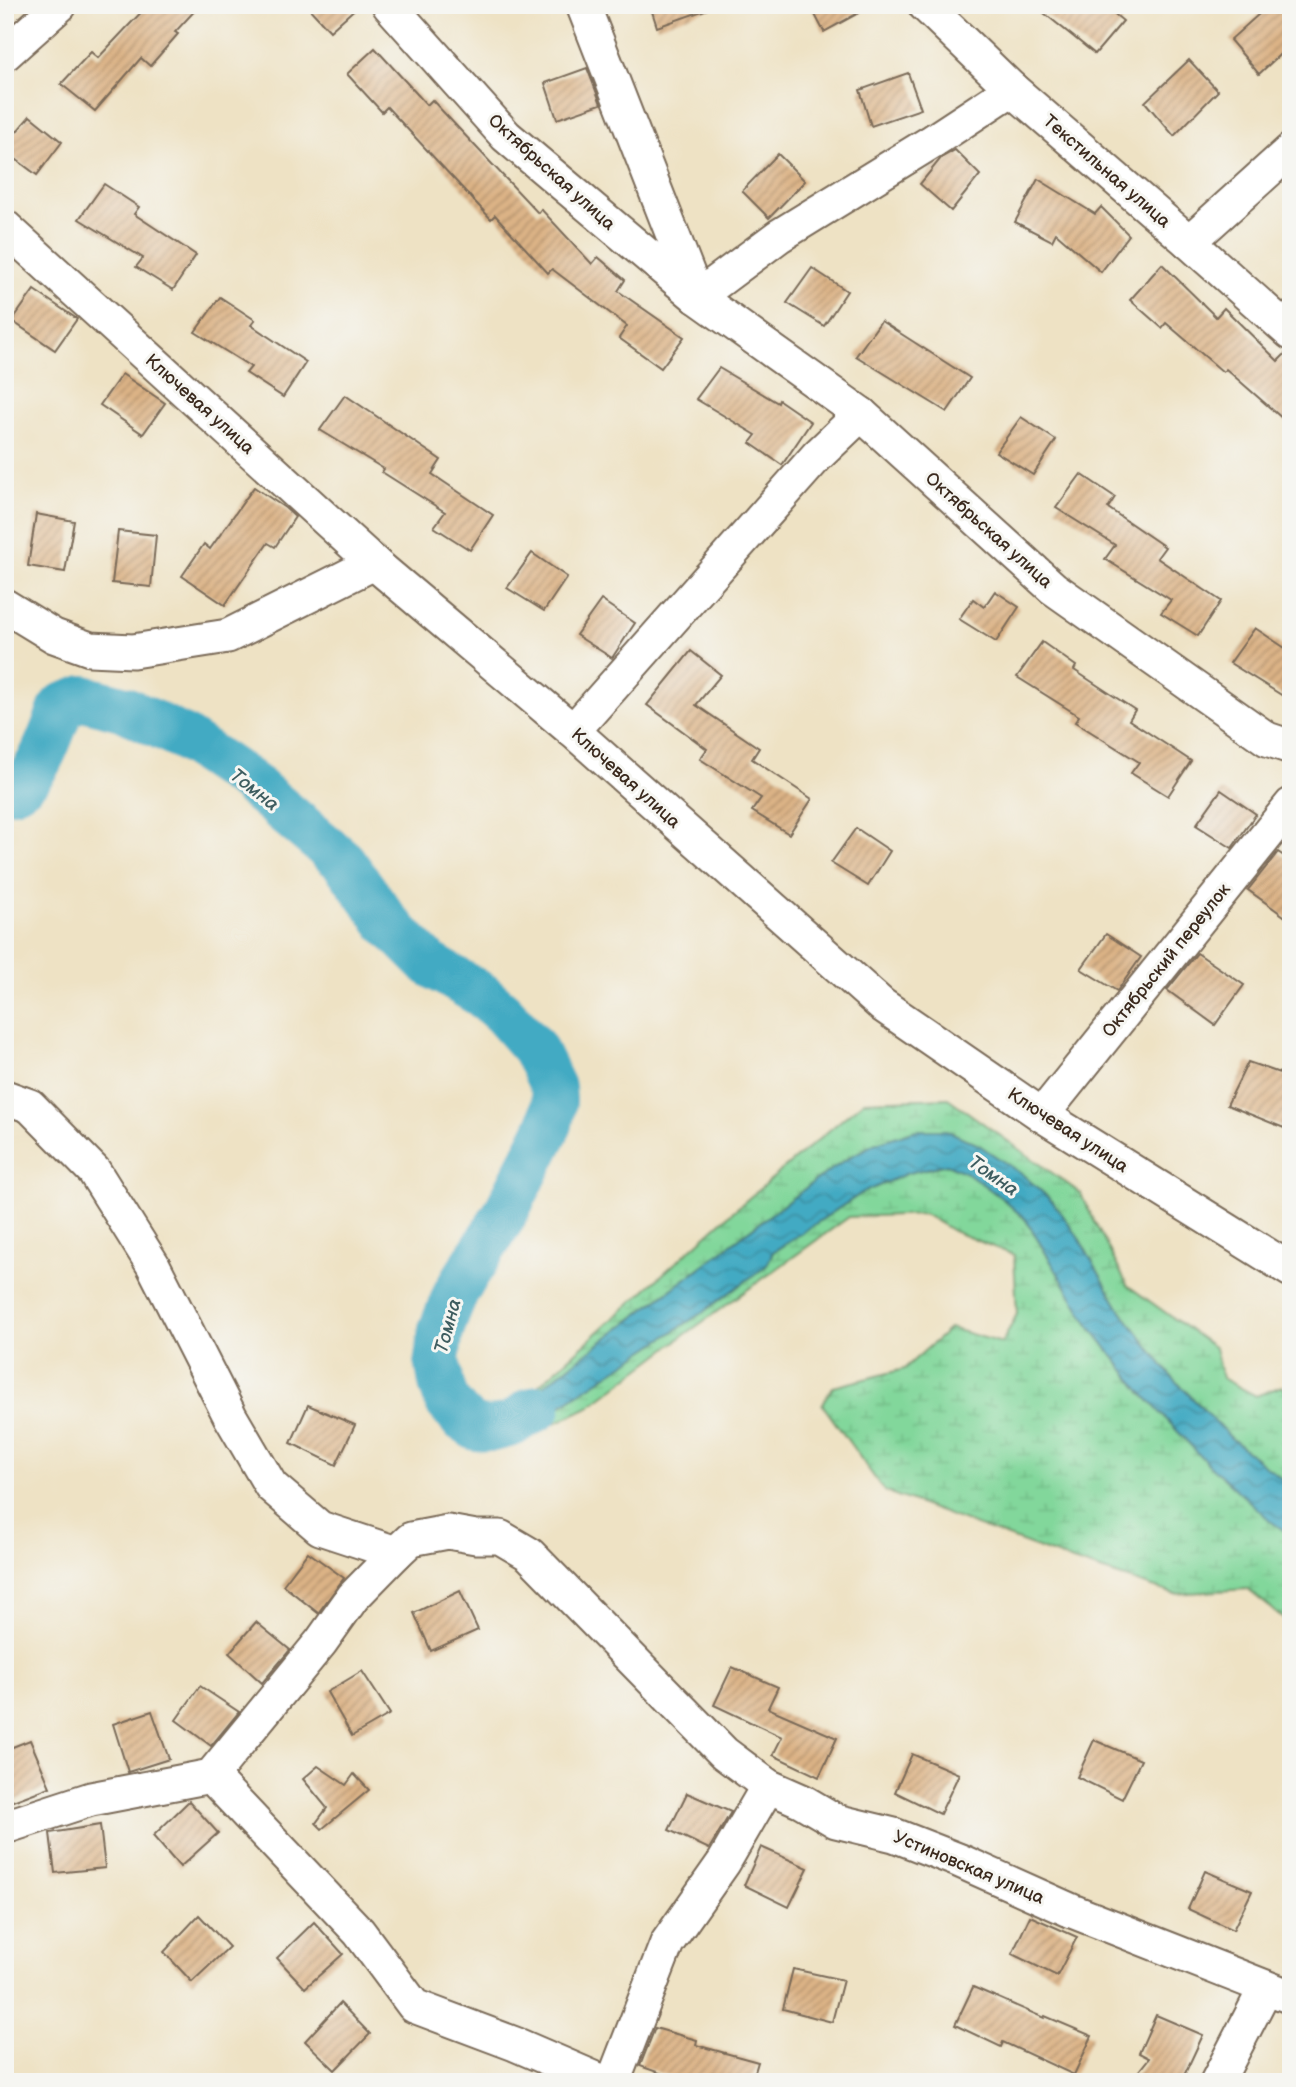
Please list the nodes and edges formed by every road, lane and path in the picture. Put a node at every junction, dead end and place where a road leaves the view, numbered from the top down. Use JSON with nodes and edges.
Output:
{"nodes":[{"id":1,"x":60,"y":5,"type":"edge"},
{"id":2,"x":389,"y":5,"type":"edge"},
{"id":3,"x":583,"y":5,"type":"edge"},
{"id":4,"x":925,"y":5,"type":"edge"},
{"id":5,"x":5,"y":54,"type":"edge"},
{"id":6,"x":1012,"y":89,"type":"junction"},
{"id":7,"x":1291,"y":150,"type":"edge"},
{"id":8,"x":5,"y":227,"type":"edge"},
{"id":9,"x":1189,"y":242,"type":"junction"},
{"id":10,"x":697,"y":297,"type":"junction"},
{"id":11,"x":1291,"y":333,"type":"edge"},
{"id":12,"x":861,"y":414,"type":"junction"},
{"id":13,"x":374,"y":563,"type":"junction"},
{"id":14,"x":5,"y":606,"type":"edge"},
{"id":15,"x":573,"y":731,"type":"junction"},
{"id":16,"x":1291,"y":747,"type":"edge"},
{"id":17,"x":1291,"y":805,"type":"edge"},
{"id":18,"x":5,"y":1097,"type":"edge"},
{"id":19,"x":1042,"y":1115,"type":"junction"},
{"id":20,"x":1291,"y":1270,"type":"edge"},
{"id":21,"x":396,"y":1553,"type":"junction"},
{"id":22,"x":211,"y":1776,"type":"junction"},
{"id":23,"x":768,"y":1786,"type":"junction"},
{"id":24,"x":5,"y":1827,"type":"edge"},
{"id":25,"x":1278,"y":1993,"type":"edge"},
{"id":26,"x":604,"y":2082,"type":"edge"},
{"id":27,"x":613,"y":2082,"type":"edge"},
{"id":28,"x":1217,"y":2082,"type":"edge"}],
"edges":[{"from":1,"to":5,"type":"street"},
{"from":2,"to":10,"type":"street","name":"Октябрьская улица"},
{"from":3,"to":10,"type":"street"},
{"from":4,"to":6,"type":"street","name":"Текстильная улица"},
{"from":6,"to":9,"type":"street","name":"Текстильная улица"},
{"from":6,"to":10,"type":"street"},
{"from":7,"to":9,"type":"street"},
{"from":8,"to":13,"type":"street","name":"Ключевая улица"},
{"from":9,"to":11,"type":"street","name":"Текстильная улица"},
{"from":10,"to":12,"type":"street","name":"Октябрьская улица"},
{"from":12,"to":15,"type":"street"},
{"from":12,"to":16,"type":"street","name":"Октябрьская улица"},
{"from":13,"to":14,"type":"street"},
{"from":13,"to":15,"type":"street","name":"Ключевая улица"},
{"from":15,"to":19,"type":"street","name":"Ключевая улица"},
{"from":17,"to":19,"type":"street","name":"Октябрьский переулок"},
{"from":18,"to":21,"type":"street"},
{"from":19,"to":20,"type":"street","name":"Ключевая улица"},
{"from":21,"to":22,"type":"street","name":"Устиновская улица"},
{"from":21,"to":23,"type":"street","name":"Устиновская улица"},
{"from":22,"to":24,"type":"street"},
{"from":22,"to":26,"type":"street"},
{"from":23,"to":25,"type":"street","name":"Устиновская улица"},
{"from":23,"to":27,"type":"street"},
{"from":25,"to":28,"type":"street"}]}
